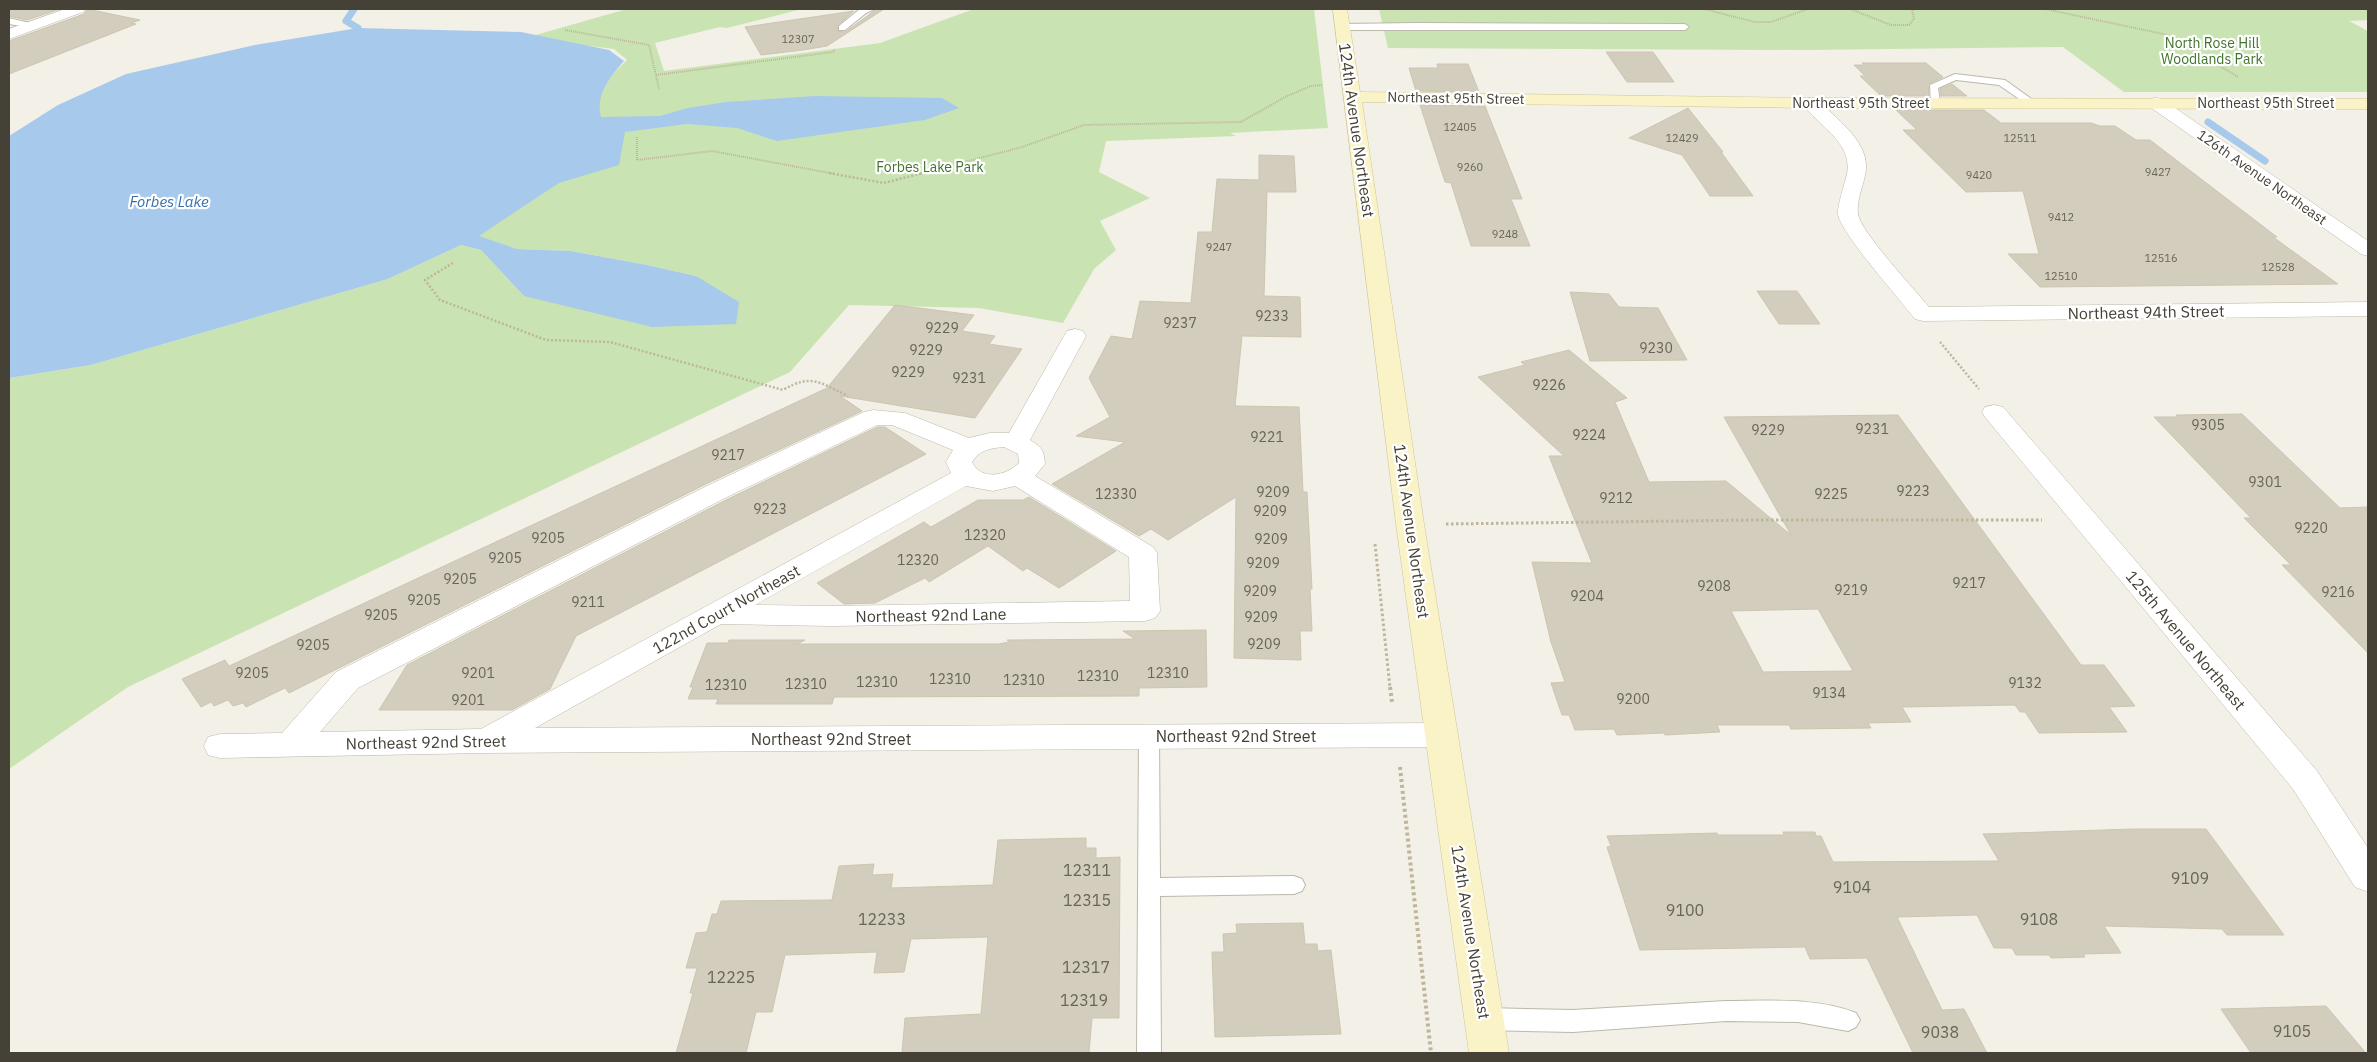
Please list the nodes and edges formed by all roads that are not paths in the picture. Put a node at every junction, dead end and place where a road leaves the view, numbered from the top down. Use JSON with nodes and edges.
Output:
{"nodes":[{"id":1,"x":78,"y":9,"type":"edge"},
{"id":2,"x":871,"y":9,"type":"edge"},
{"id":3,"x":1340,"y":9,"type":"edge"},
{"id":4,"x":9,"y":21,"type":"edge"},
{"id":5,"x":34,"y":25,"type":"junction"},
{"id":6,"x":1342,"y":27,"type":"junction"},
{"id":7,"x":1685,"y":27,"type":"dead end"},
{"id":8,"x":842,"y":28,"type":"road end"},
{"id":9,"x":9,"y":34,"type":"edge"},
{"id":10,"x":1353,"y":97,"type":"junction"},
{"id":11,"x":1811,"y":102,"type":"junction"},
{"id":12,"x":1935,"y":103,"type":"junction"},
{"id":13,"x":2032,"y":103,"type":"junction"},
{"id":14,"x":2156,"y":104,"type":"junction"},
{"id":15,"x":2368,"y":104,"type":"edge"},
{"id":16,"x":2368,"y":250,"type":"edge"},
{"id":17,"x":2368,"y":309,"type":"edge"},
{"id":18,"x":1075,"y":336,"type":"dead end"},
{"id":19,"x":1987,"y":401,"type":"road end"},
{"id":20,"x":1016,"y":442,"type":"junction"},
{"id":21,"x":968,"y":462,"type":"junction"},
{"id":22,"x":1019,"y":477,"type":"junction"},
{"id":23,"x":718,"y":614,"type":"junction"},
{"id":24,"x":1442,"y":734,"type":"junction"},
{"id":25,"x":1149,"y":736,"type":"junction"},
{"id":26,"x":485,"y":742,"type":"junction"},
{"id":27,"x":290,"y":744,"type":"junction"},
{"id":28,"x":220,"y":746,"type":"dead end"},
{"id":29,"x":2368,"y":877,"type":"edge"},
{"id":30,"x":1294,"y":884,"type":"dead end"},
{"id":31,"x":1149,"y":887,"type":"junction"},
{"id":32,"x":1848,"y":1020,"type":"dead end"},
{"id":33,"x":1487,"y":1036,"type":"edge"},
{"id":34,"x":1149,"y":1053,"type":"edge"}],
"edges":[{"from":1,"to":5,"type":"street"},
{"from":2,"to":8,"type":"lane"},
{"from":3,"to":6,"type":"main road","name":"124th Avenue Northeast"},
{"from":4,"to":5,"type":"lane"},
{"from":5,"to":9,"type":"street"},
{"from":6,"to":7,"type":"lane"},
{"from":6,"to":10,"type":"main road","name":"124th Avenue Northeast"},
{"from":10,"to":11,"type":"main road","name":"Northeast 95th Street"},
{"from":10,"to":24,"type":"main road","name":"124th Avenue Northeast"},
{"from":11,"to":12,"type":"main road","name":"Northeast 95th Street"},
{"from":11,"to":17,"type":"street","name":"Northeast 94th Street"},
{"from":12,"to":13,"type":"main road","name":"Northeast 95th Street"},
{"from":12,"to":13,"type":"lane"},
{"from":13,"to":14,"type":"main road","name":"Northeast 95th Street"},
{"from":14,"to":15,"type":"main road","name":"Northeast 95th Street"},
{"from":14,"to":16,"type":"street","name":"126th Avenue Northeast"},
{"from":18,"to":20,"type":"street"},
{"from":19,"to":29,"type":"street","name":"125th Avenue Northeast"},
{"from":20,"to":21,"type":"street"},
{"from":20,"to":22,"type":"street"},
{"from":21,"to":22,"type":"street"},
{"from":21,"to":23,"type":"street","name":"122nd Court Northeast"},
{"from":21,"to":27,"type":"street"},
{"from":22,"to":23,"type":"street","name":"Northeast 92nd Lane"},
{"from":23,"to":26,"type":"street","name":"122nd Court Northeast"},
{"from":24,"to":25,"type":"street","name":"Northeast 92nd Street"},
{"from":24,"to":33,"type":"main road","name":"124th Avenue Northeast"},
{"from":25,"to":26,"type":"street","name":"Northeast 92nd Street"},
{"from":25,"to":31,"type":"lane"},
{"from":26,"to":27,"type":"street","name":"Northeast 92nd Street"},
{"from":27,"to":28,"type":"street","name":"Northeast 92nd Street"},
{"from":30,"to":31,"type":"lane"},
{"from":31,"to":34,"type":"lane"},
{"from":32,"to":33,"type":"lane"}]}
